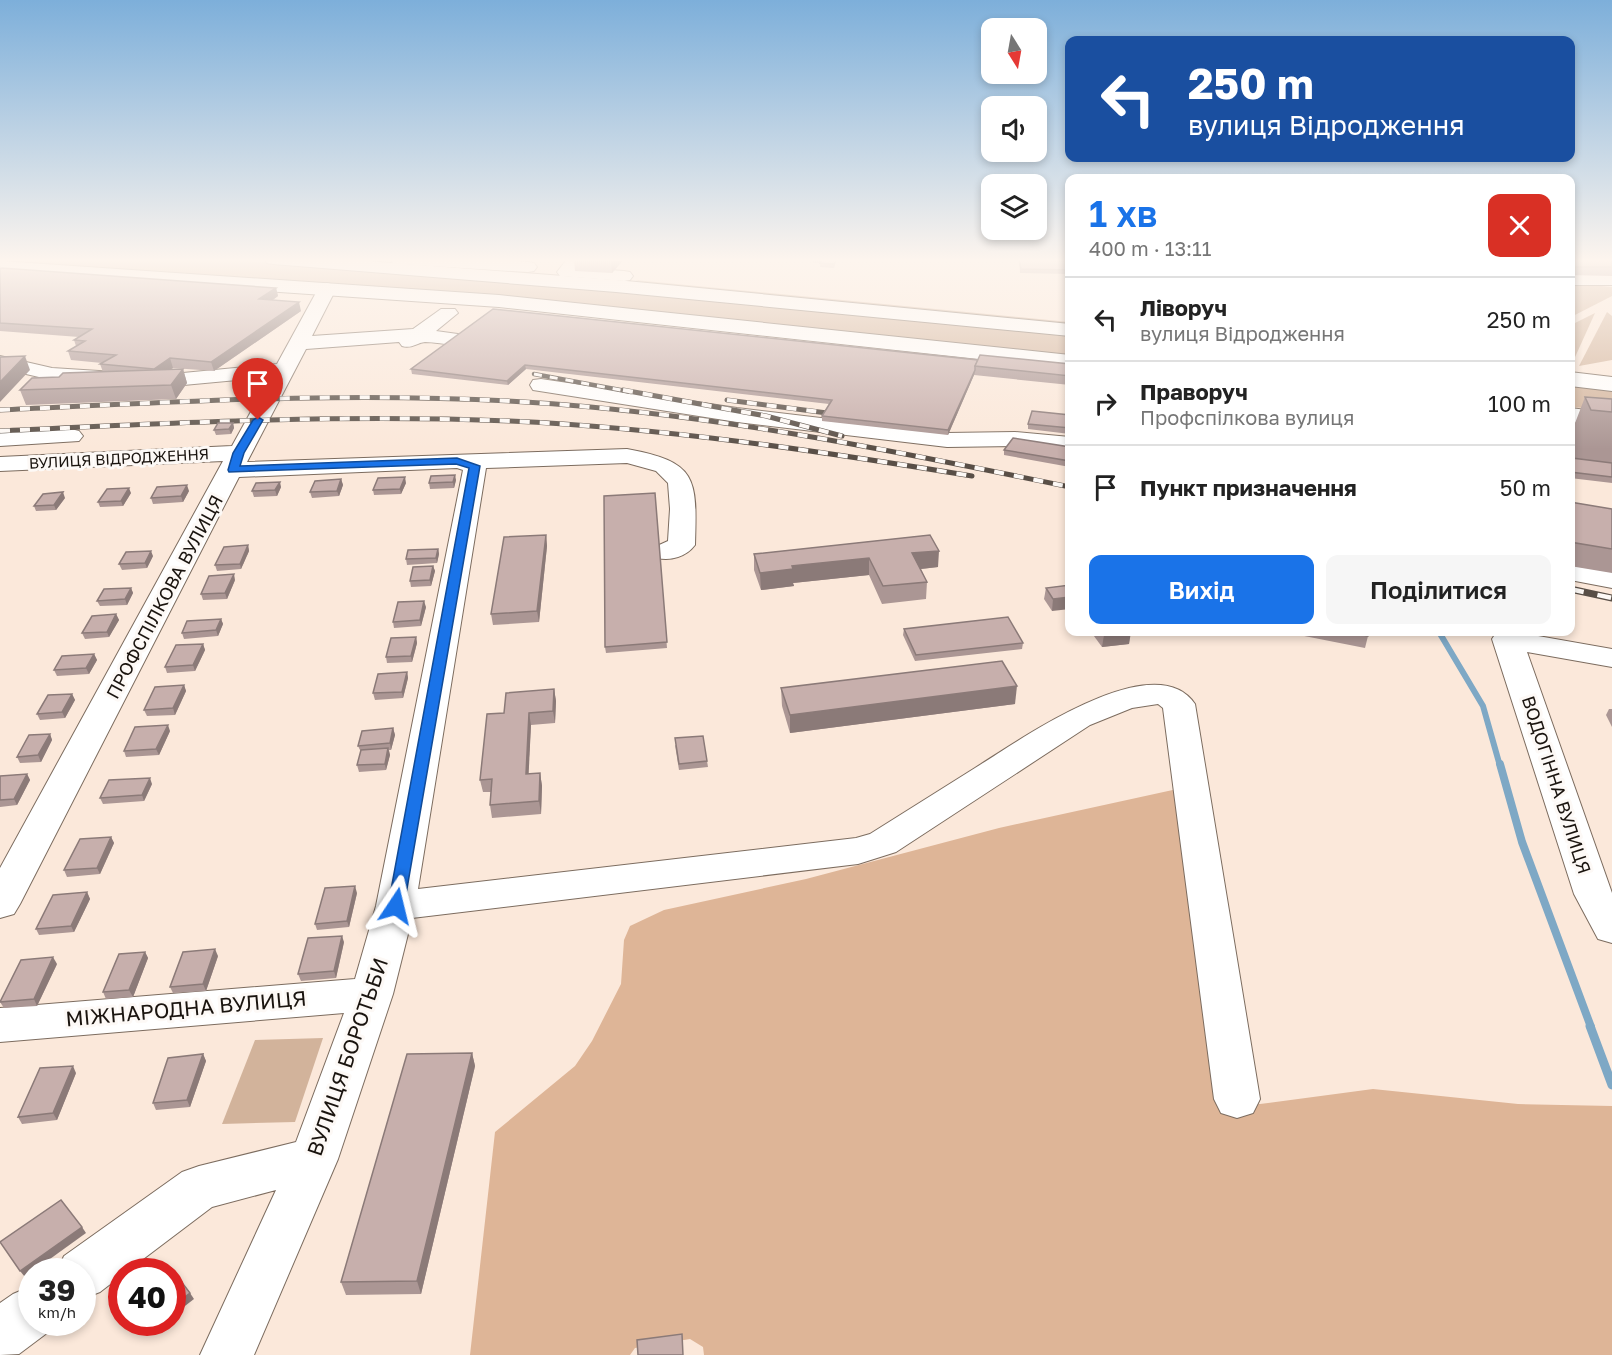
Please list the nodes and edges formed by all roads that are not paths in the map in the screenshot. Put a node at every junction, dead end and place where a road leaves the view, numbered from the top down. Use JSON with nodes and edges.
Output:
{"nodes":[{"id":1,"x":310,"y":322,"type":"edge"},
{"id":2,"x":435,"y":322,"type":"edge"},
{"id":3,"x":700,"y":322,"type":"edge"},
{"id":4,"x":1009,"y":322,"type":"edge"},
{"id":5,"x":1065,"y":329,"type":"edge"},
{"id":6,"x":418,"y":335,"type":"junction"},
{"id":7,"x":458,"y":339,"type":"edge"},
{"id":8,"x":299,"y":344,"type":"junction"},
{"id":9,"x":363,"y":354,"type":"dead end"},
{"id":10,"x":1065,"y":361,"type":"edge"},
{"id":11,"x":0,"y":362,"type":"edge"},
{"id":12,"x":286,"y":369,"type":"junction"},
{"id":13,"x":1575,"y":380,"type":"edge"},
{"id":14,"x":1612,"y":384,"type":"edge"},
{"id":15,"x":541,"y":385,"type":"dead end"},
{"id":16,"x":1575,"y":415,"type":"edge"},
{"id":17,"x":1612,"y":417,"type":"edge"},
{"id":18,"x":71,"y":436,"type":"dead end"},
{"id":19,"x":0,"y":439,"type":"edge"},
{"id":20,"x":1065,"y":445,"type":"edge"},
{"id":21,"x":236,"y":461,"type":"junction"},
{"id":22,"x":468,"y":462,"type":"junction"},
{"id":23,"x":0,"y":464,"type":"edge"},
{"id":24,"x":668,"y":552,"type":"dead end"},
{"id":25,"x":1575,"y":573,"type":"edge"},
{"id":26,"x":1612,"y":580,"type":"edge"},
{"id":27,"x":1612,"y":658,"type":"edge"},
{"id":28,"x":0,"y":904,"type":"edge"},
{"id":29,"x":396,"y":906,"type":"junction"},
{"id":30,"x":1612,"y":928,"type":"edge"},
{"id":31,"x":372,"y":993,"type":"junction"},
{"id":32,"x":0,"y":1025,"type":"edge"},
{"id":33,"x":1237,"y":1099,"type":"dead end"},
{"id":34,"x":314,"y":1159,"type":"junction"},
{"id":35,"x":96,"y":1265,"type":"edge"},
{"id":36,"x":18,"y":1322,"type":"edge"},
{"id":37,"x":0,"y":1335,"type":"edge"},
{"id":38,"x":227,"y":1355,"type":"edge"}],
"edges":[{"from":1,"to":8,"type":"street","name":"ПРОФСПІЛКОВА ВУЛИЦЯ"},
{"from":2,"to":6,"type":"street"},
{"from":3,"to":10,"type":"main road"},
{"from":4,"to":5,"type":"main road"},
{"from":6,"to":7,"type":"street"},
{"from":6,"to":8,"type":"street"},
{"from":6,"to":9,"type":"street"},
{"from":8,"to":12,"type":"street","name":"ПРОФСПІЛКОВА ВУЛИЦЯ"},
{"from":11,"to":12,"type":"street"},
{"from":12,"to":21,"type":"street","name":"ПРОФСПІЛКОВА ВУЛИЦЯ"},
{"from":13,"to":14,"type":"main road"},
{"from":15,"to":20,"type":"street"},
{"from":16,"to":17,"type":"main road"},
{"from":18,"to":19,"type":"street"},
{"from":21,"to":22,"type":"street","name":"ВУЛИЦЯ ВІДРОДЖЕННЯ"},
{"from":21,"to":23,"type":"street","name":"ВУЛИЦЯ ВІДРОДЖЕННЯ"},
{"from":21,"to":28,"type":"street","name":"ПРОФСПІЛКОВА ВУЛИЦЯ"},
{"from":22,"to":24,"type":"street","name":"ВУЛИЦЯ ВІДРОДЖЕННЯ"},
{"from":22,"to":29,"type":"street","name":"ВУЛИЦЯ БОРОТЬБИ"},
{"from":25,"to":26,"type":"street"},
{"from":27,"to":30,"type":"street","name":"ВОДОГІННА ВУЛИЦЯ"},
{"from":29,"to":31,"type":"street","name":"ВУЛИЦЯ БОРОТЬБИ"},
{"from":29,"to":33,"type":"street"},
{"from":31,"to":32,"type":"street","name":"МІЖНАРОДНА ВУЛИЦЯ"},
{"from":31,"to":34,"type":"street","name":"ВУЛИЦЯ БОРОТЬБИ"},
{"from":34,"to":35,"type":"street"},
{"from":34,"to":38,"type":"street","name":"ВУЛИЦЯ БОРОТЬБИ"},
{"from":36,"to":37,"type":"street"}]}
